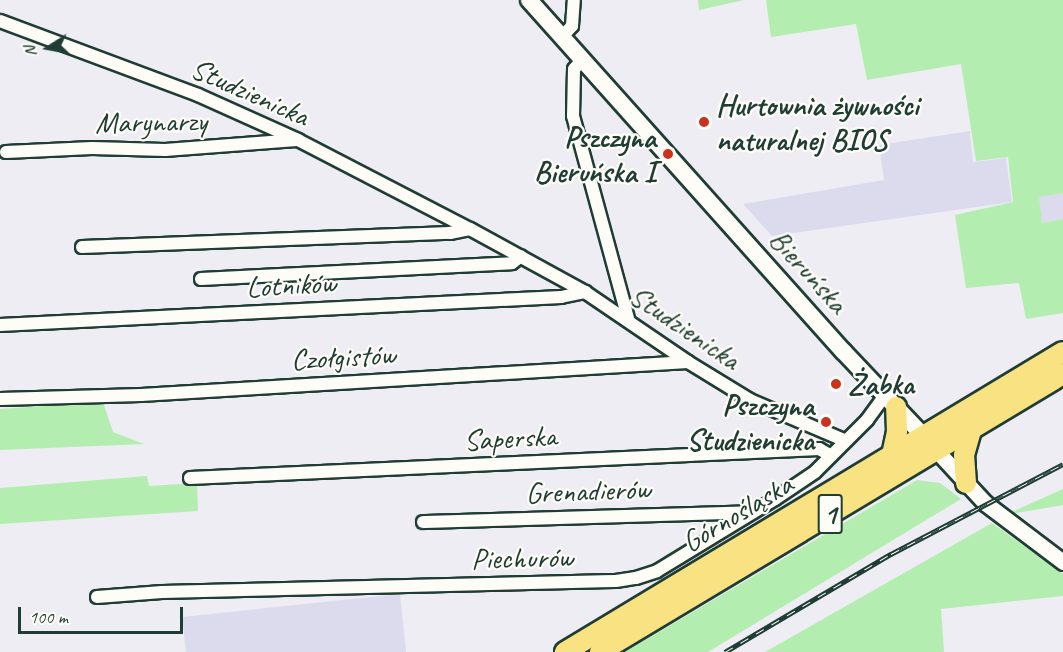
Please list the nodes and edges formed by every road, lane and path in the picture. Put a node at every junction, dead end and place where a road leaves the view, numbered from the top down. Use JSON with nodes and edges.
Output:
{"nodes":[{"id":1,"x":529,"y":0,"type":"edge"},
{"id":2,"x":574,"y":0,"type":"edge"},
{"id":3,"x":0,"y":21,"type":"edge"},
{"id":4,"x":562,"y":37,"type":"junction"},
{"id":5,"x":583,"y":59,"type":"junction"},
{"id":6,"x":298,"y":140,"type":"junction"},
{"id":7,"x":6,"y":152,"type":"dead end"},
{"id":8,"x":470,"y":229,"type":"junction"},
{"id":9,"x":82,"y":247,"type":"dead end"},
{"id":10,"x":521,"y":256,"type":"junction"},
{"id":11,"x":201,"y":279,"type":"dead end"},
{"id":12,"x":585,"y":292,"type":"junction"},
{"id":13,"x":628,"y":320,"type":"junction"},
{"id":14,"x":0,"y":325,"type":"edge"},
{"id":15,"x":1063,"y":352,"type":"edge"},
{"id":16,"x":688,"y":362,"type":"junction"},
{"id":17,"x":1063,"y":374,"type":"edge"},
{"id":18,"x":0,"y":399,"type":"edge"},
{"id":19,"x":891,"y":401,"type":"junction"},
{"id":20,"x":971,"y":430,"type":"junction"},
{"id":21,"x":844,"y":440,"type":"junction"},
{"id":22,"x":930,"y":443,"type":"junction"},
{"id":23,"x":830,"y":455,"type":"junction"},
{"id":24,"x":892,"y":455,"type":"junction"},
{"id":25,"x":190,"y":478,"type":"dead end"},
{"id":26,"x":966,"y":483,"type":"junction"},
{"id":27,"x":755,"y":512,"type":"junction"},
{"id":28,"x":423,"y":522,"type":"dead end"},
{"id":29,"x":1063,"y":562,"type":"edge"},
{"id":30,"x":97,"y":597,"type":"dead end"},
{"id":31,"x":565,"y":652,"type":"edge"},
{"id":32,"x":600,"y":652,"type":"edge"}],
"edges":[{"from":1,"to":4,"type":"main road","name":"Bieruńska"},
{"from":2,"to":4,"type":"street"},
{"from":3,"to":6,"type":"street","name":"Studzienicka"},
{"from":4,"to":5,"type":"main road","name":"Bieruńska"},
{"from":5,"to":13,"type":"street"},
{"from":5,"to":19,"type":"main road","name":"Bieruńska"},
{"from":6,"to":7,"type":"street","name":"Marynarzy"},
{"from":6,"to":8,"type":"street","name":"Studzienicka"},
{"from":8,"to":9,"type":"street"},
{"from":8,"to":10,"type":"street","name":"Studzienicka"},
{"from":10,"to":11,"type":"street","name":"Lotników"},
{"from":10,"to":12,"type":"street","name":"Studzienicka"},
{"from":12,"to":13,"type":"street","name":"Studzienicka"},
{"from":12,"to":14,"type":"street","name":"Lotników"},
{"from":13,"to":16,"type":"street","name":"Studzienicka"},
{"from":15,"to":22,"type":"main road","name":"Górnośląska","number":"1"},
{"from":16,"to":18,"type":"street","name":"Czołgistów"},
{"from":16,"to":21,"type":"street","name":"Studzienicka"},
{"from":17,"to":20,"type":"main road","name":"Górnośląska","number":"1"},
{"from":19,"to":21,"type":"street","name":"Piechurów"},
{"from":19,"to":22,"type":"main road","name":"Bieruńska"},
{"from":19,"to":24,"type":"main road"},
{"from":20,"to":22,"type":"main road","name":"Górnośląska","number":"1"},
{"from":20,"to":26,"type":"main road"},
{"from":21,"to":23,"type":"street","name":"Piechurów"},
{"from":22,"to":24,"type":"main road","name":"Górnośląska","number":"1"},
{"from":22,"to":26,"type":"street","name":"Bieruńska"},
{"from":22,"to":32,"type":"main road","name":"Górnośląska","number":"1"},
{"from":23,"to":25,"type":"street","name":"Saperska"},
{"from":23,"to":27,"type":"street","name":"Piechurów"},
{"from":24,"to":31,"type":"main road","name":"Górnośląska","number":"1"},
{"from":26,"to":29,"type":"street","name":"Bieruńska"},
{"from":27,"to":28,"type":"street","name":"Grenadierów"},
{"from":27,"to":30,"type":"street","name":"Piechurów"}]}
